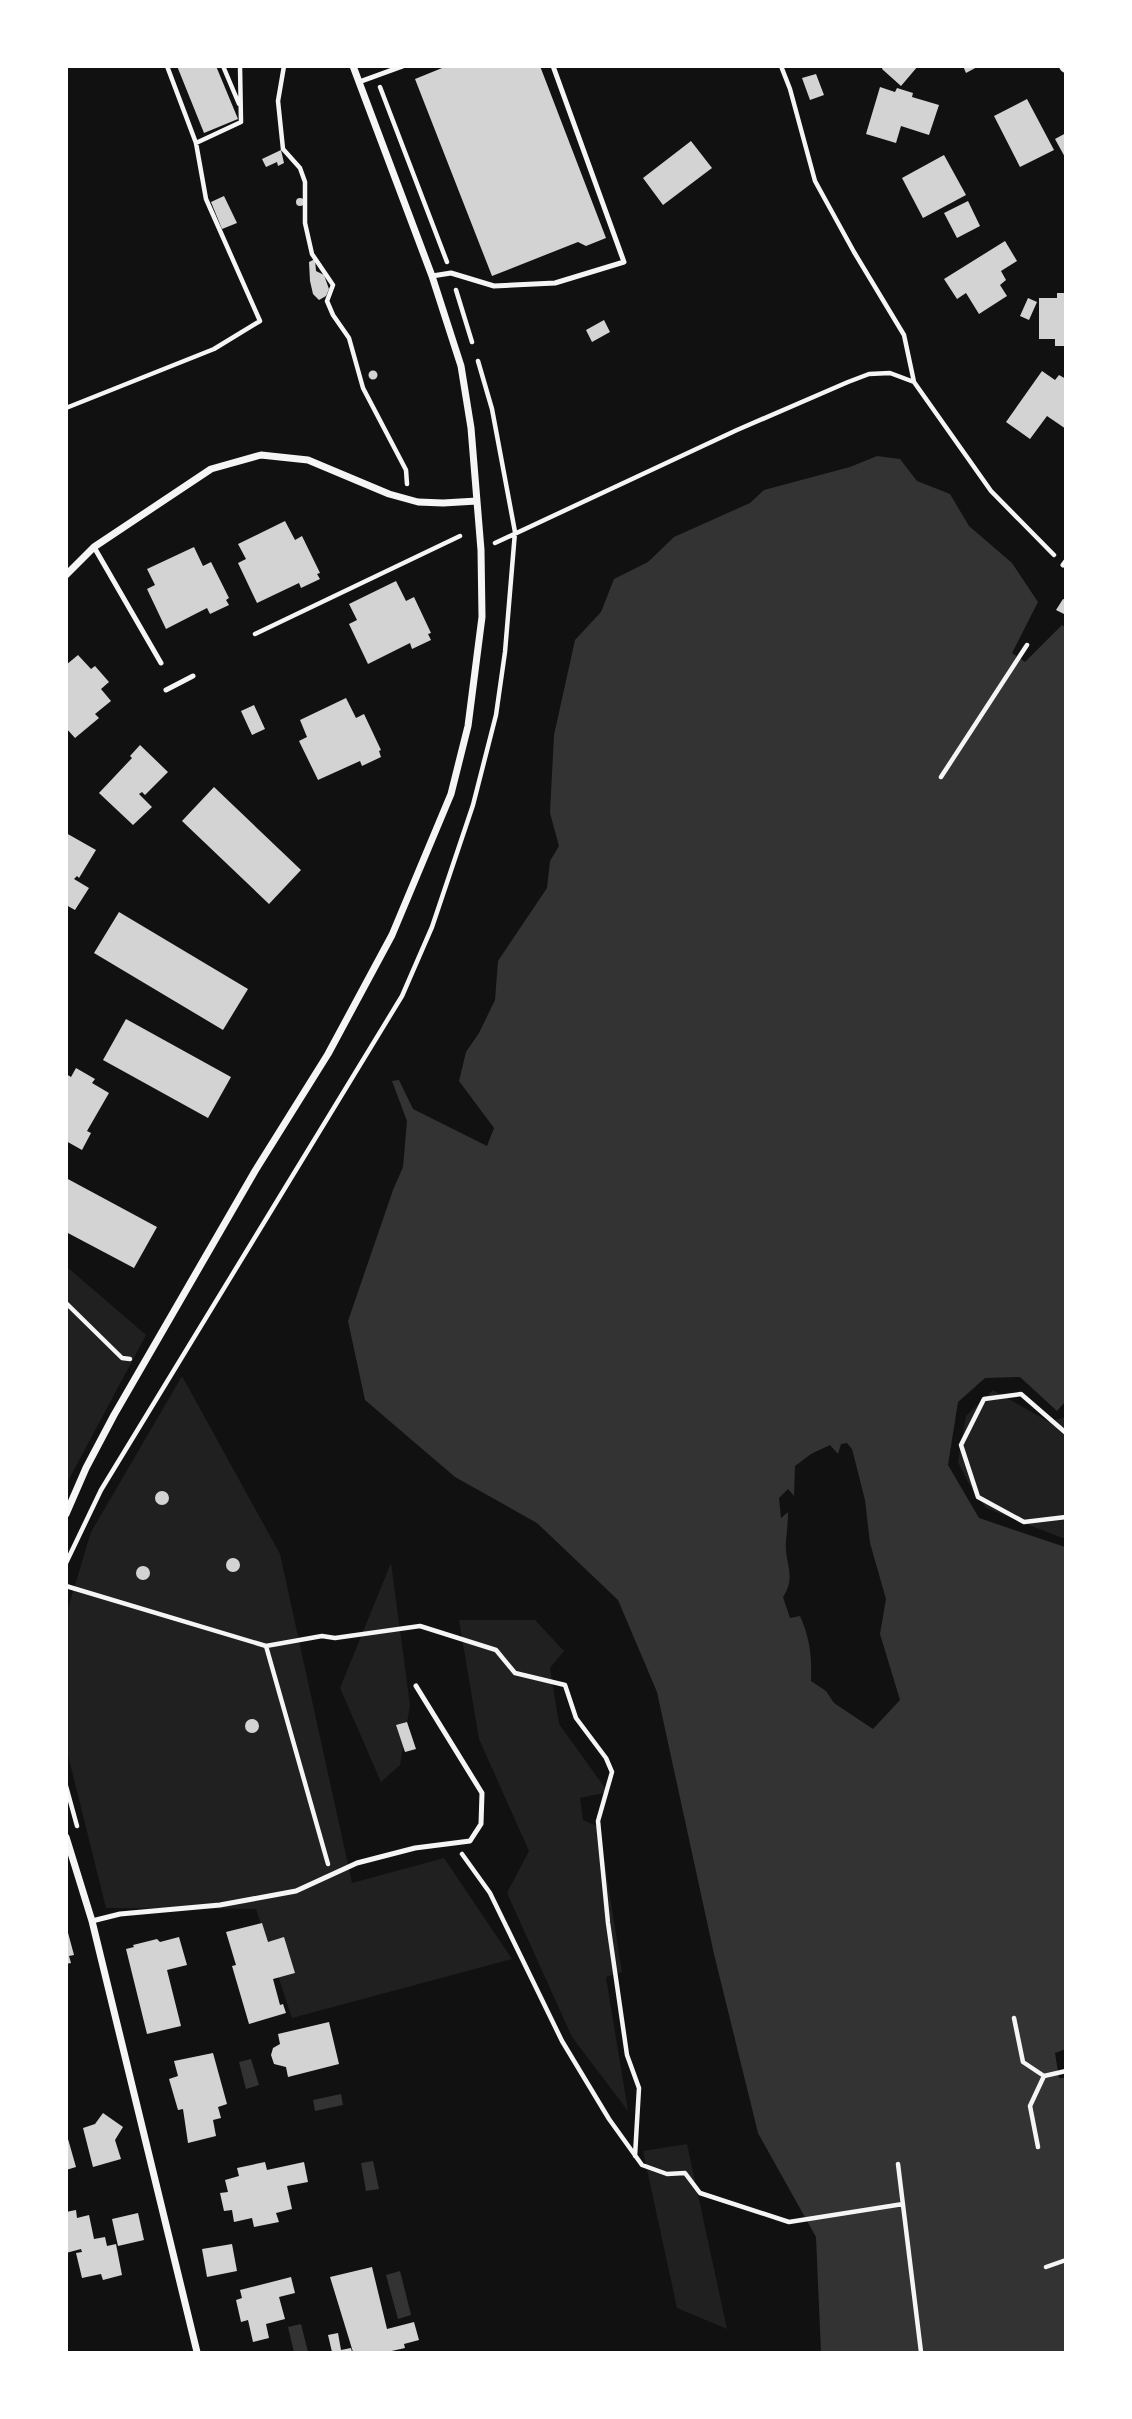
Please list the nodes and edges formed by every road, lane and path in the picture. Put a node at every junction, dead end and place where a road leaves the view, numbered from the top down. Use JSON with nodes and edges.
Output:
{"nodes":[{"id":1,"x":167,"y":66,"type":"edge"},
{"id":2,"x":223,"y":66,"type":"edge"},
{"id":3,"x":240,"y":66,"type":"edge"},
{"id":4,"x":284,"y":66,"type":"edge"},
{"id":5,"x":353,"y":66,"type":"edge"},
{"id":6,"x":404,"y":66,"type":"edge"},
{"id":7,"x":553,"y":66,"type":"edge"},
{"id":8,"x":781,"y":66,"type":"edge"},
{"id":9,"x":359,"y":82,"type":"junction"},
{"id":10,"x":241,"y":107,"type":"junction"},
{"id":11,"x":197,"y":143,"type":"junction"},
{"id":12,"x":432,"y":276,"type":"junction"},
{"id":13,"x":914,"y":383,"type":"junction"},
{"id":14,"x":66,"y":408,"type":"edge"},
{"id":15,"x":407,"y":498,"type":"junction"},
{"id":16,"x":477,"y":501,"type":"junction"},
{"id":17,"x":460,"y":536,"type":"dead end"},
{"id":18,"x":93,"y":547,"type":"junction"},
{"id":19,"x":481,"y":550,"type":"junction"},
{"id":20,"x":1065,"y":563,"type":"edge"},
{"id":21,"x":66,"y":575,"type":"edge"},
{"id":22,"x":255,"y":634,"type":"dead end"},
{"id":23,"x":1027,"y":645,"type":"dead end"},
{"id":24,"x":161,"y":663,"type":"dead end"},
{"id":25,"x":193,"y":677,"type":"dead end"},
{"id":26,"x":166,"y":690,"type":"dead end"},
{"id":27,"x":941,"y":777,"type":"dead end"},
{"id":28,"x":66,"y":1303,"type":"edge"},
{"id":29,"x":146,"y":1360,"type":"junction"},
{"id":30,"x":169,"y":1378,"type":"dead end"},
{"id":31,"x":1066,"y":1433,"type":"edge"},
{"id":32,"x":66,"y":1514,"type":"edge"},
{"id":33,"x":1066,"y":1517,"type":"edge"},
{"id":34,"x":66,"y":1563,"type":"edge"},
{"id":35,"x":66,"y":1586,"type":"edge"},
{"id":36,"x":266,"y":1646,"type":"junction"},
{"id":37,"x":416,"y":1686,"type":"dead end"},
{"id":38,"x":66,"y":1837,"type":"edge"},
{"id":39,"x":454,"y":1844,"type":"junction"},
{"id":40,"x":331,"y":1875,"type":"junction"},
{"id":41,"x":92,"y":1921,"type":"junction"},
{"id":42,"x":1014,"y":2018,"type":"dead end"},
{"id":43,"x":1066,"y":2071,"type":"edge"},
{"id":44,"x":1044,"y":2076,"type":"junction"},
{"id":45,"x":1038,"y":2147,"type":"dead end"},
{"id":46,"x":635,"y":2156,"type":"junction"},
{"id":47,"x":898,"y":2164,"type":"dead end"},
{"id":48,"x":903,"y":2204,"type":"junction"},
{"id":49,"x":1066,"y":2260,"type":"edge"},
{"id":50,"x":1046,"y":2267,"type":"dead end"},
{"id":51,"x":197,"y":2353,"type":"edge"},
{"id":52,"x":921,"y":2353,"type":"edge"}],
"edges":[{"from":1,"to":11,"type":"path"},
{"from":2,"to":10,"type":"path"},
{"from":3,"to":10,"type":"path"},
{"from":4,"to":15,"type":"path"},
{"from":5,"to":9,"type":"street"},
{"from":6,"to":9,"type":"lane"},
{"from":7,"to":12,"type":"lane"},
{"from":8,"to":13,"type":"path"},
{"from":9,"to":12,"type":"street"},
{"from":10,"to":11,"type":"path"},
{"from":11,"to":14,"type":"path"},
{"from":12,"to":16,"type":"street"},
{"from":13,"to":19,"type":"path"},
{"from":13,"to":20,"type":"path"},
{"from":15,"to":16,"type":"street"},
{"from":15,"to":18,"type":"street"},
{"from":16,"to":19,"type":"street"},
{"from":17,"to":22,"type":"path"},
{"from":18,"to":21,"type":"street"},
{"from":18,"to":24,"type":"lane"},
{"from":19,"to":29,"type":"street"},
{"from":23,"to":27,"type":"path"},
{"from":25,"to":26,"type":"lane"},
{"from":28,"to":29,"type":"path"},
{"from":29,"to":32,"type":"street"},
{"from":30,"to":34,"type":"path"},
{"from":31,"to":33,"type":"path"},
{"from":35,"to":36,"type":"path"},
{"from":36,"to":40,"type":"path"},
{"from":36,"to":46,"type":"path"},
{"from":37,"to":39,"type":"lane"},
{"from":38,"to":41,"type":"street"},
{"from":39,"to":40,"type":"lane"},
{"from":39,"to":46,"type":"path"},
{"from":40,"to":41,"type":"lane"},
{"from":41,"to":51,"type":"street"},
{"from":42,"to":44,"type":"path"},
{"from":43,"to":44,"type":"path"},
{"from":44,"to":45,"type":"path"},
{"from":46,"to":48,"type":"path"},
{"from":47,"to":48,"type":"path"},
{"from":48,"to":52,"type":"path"},
{"from":49,"to":50,"type":"path"}]}
